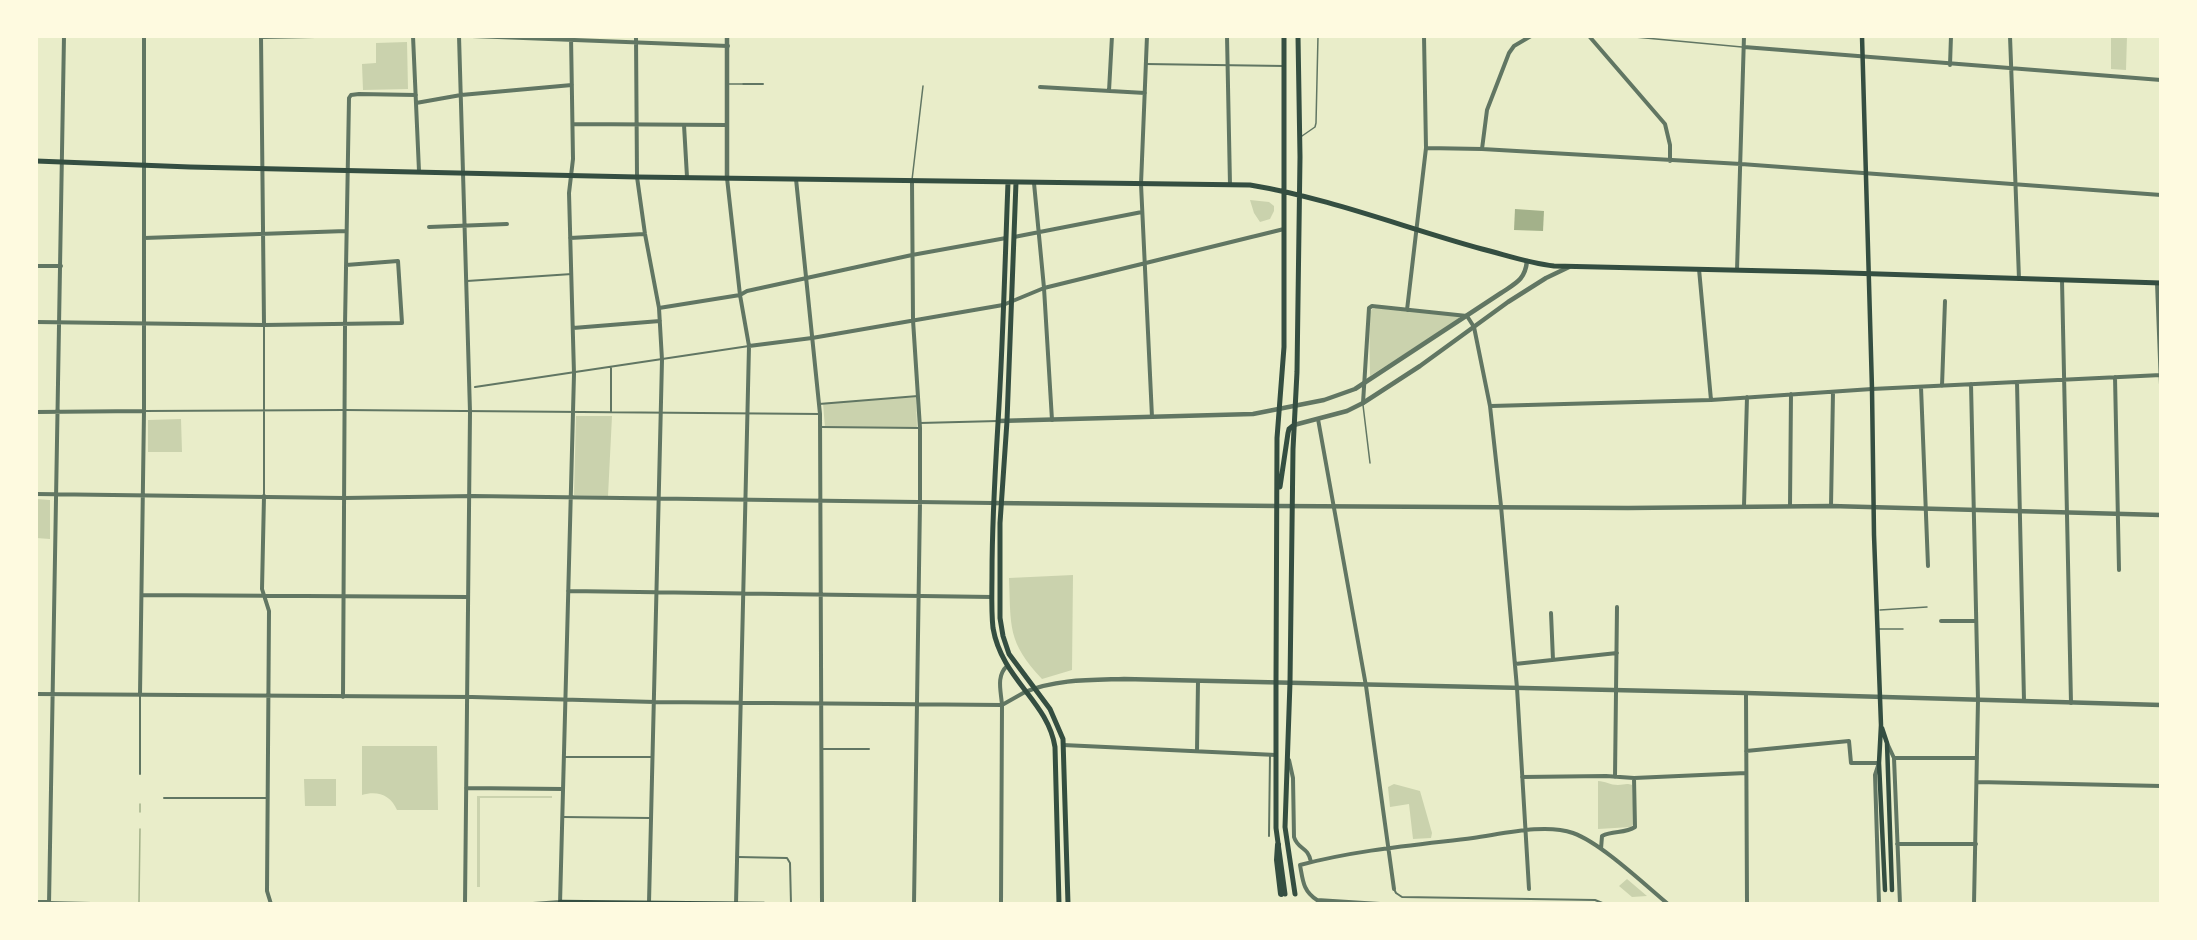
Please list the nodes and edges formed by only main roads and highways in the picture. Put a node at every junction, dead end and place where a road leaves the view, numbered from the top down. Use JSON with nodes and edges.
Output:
{"nodes":[{"id":1,"x":1284,"y":36,"type":"edge"},
{"id":2,"x":1298,"y":36,"type":"edge"},
{"id":3,"x":1862,"y":36,"type":"edge"},
{"id":4,"x":36,"y":161,"type":"edge"},
{"id":5,"x":1008,"y":182,"type":"junction"},
{"id":6,"x":1016,"y":182,"type":"junction"},
{"id":7,"x":1284,"y":191,"type":"junction"},
{"id":8,"x":1299,"y":195,"type":"junction"},
{"id":9,"x":1868,"y":275,"type":"junction"},
{"id":10,"x":2159,"y":283,"type":"edge"},
{"id":11,"x":1294,"y":425,"type":"junction"},
{"id":12,"x":1277,"y":506,"type":"junction"},
{"id":13,"x":1000,"y":523,"type":"junction"},
{"id":14,"x":992,"y":543,"type":"junction"},
{"id":15,"x":1881,"y":725,"type":"junction"},
{"id":16,"x":1278,"y":845,"type":"joint"},
{"id":17,"x":1885,"y":890,"type":"dead end"},
{"id":18,"x":1892,"y":890,"type":"dead end"},
{"id":19,"x":1283,"y":894,"type":"dead end"},
{"id":20,"x":1294,"y":894,"type":"dead end"},
{"id":21,"x":560,"y":903,"type":"edge"},
{"id":22,"x":649,"y":903,"type":"edge"},
{"id":23,"x":699,"y":904,"type":"edge"},
{"id":24,"x":736,"y":904,"type":"edge"},
{"id":25,"x":764,"y":904,"type":"edge"},
{"id":26,"x":1059,"y":904,"type":"edge"},
{"id":27,"x":1068,"y":904,"type":"edge"}],
"edges":[{"from":1,"to":7,"type":"main road"},
{"from":2,"to":8,"type":"main road"},
{"from":3,"to":9,"type":"main road"},
{"from":4,"to":5,"type":"main road"},
{"from":5,"to":6,"type":"main road"},
{"from":5,"to":14,"type":"main road"},
{"from":6,"to":7,"type":"main road"},
{"from":6,"to":13,"type":"main road"},
{"from":7,"to":8,"type":"main road"},
{"from":7,"to":12,"type":"main road"},
{"from":8,"to":9,"type":"main road"},
{"from":8,"to":11,"type":"main road"},
{"from":9,"to":10,"type":"main road"},
{"from":9,"to":15,"type":"main road"},
{"from":11,"to":12,"type":"main road"},
{"from":11,"to":20,"type":"main road"},
{"from":12,"to":16,"type":"main road"},
{"from":13,"to":14,"type":"main road"},
{"from":13,"to":27,"type":"main road"},
{"from":14,"to":26,"type":"main road"},
{"from":15,"to":17,"type":"main road"},
{"from":15,"to":18,"type":"main road"},
{"from":16,"to":19,"type":"highway"},
{"from":21,"to":22,"type":"main road"},
{"from":22,"to":23,"type":"main road"},
{"from":23,"to":24,"type":"main road"},
{"from":24,"to":25,"type":"main road"}]}
